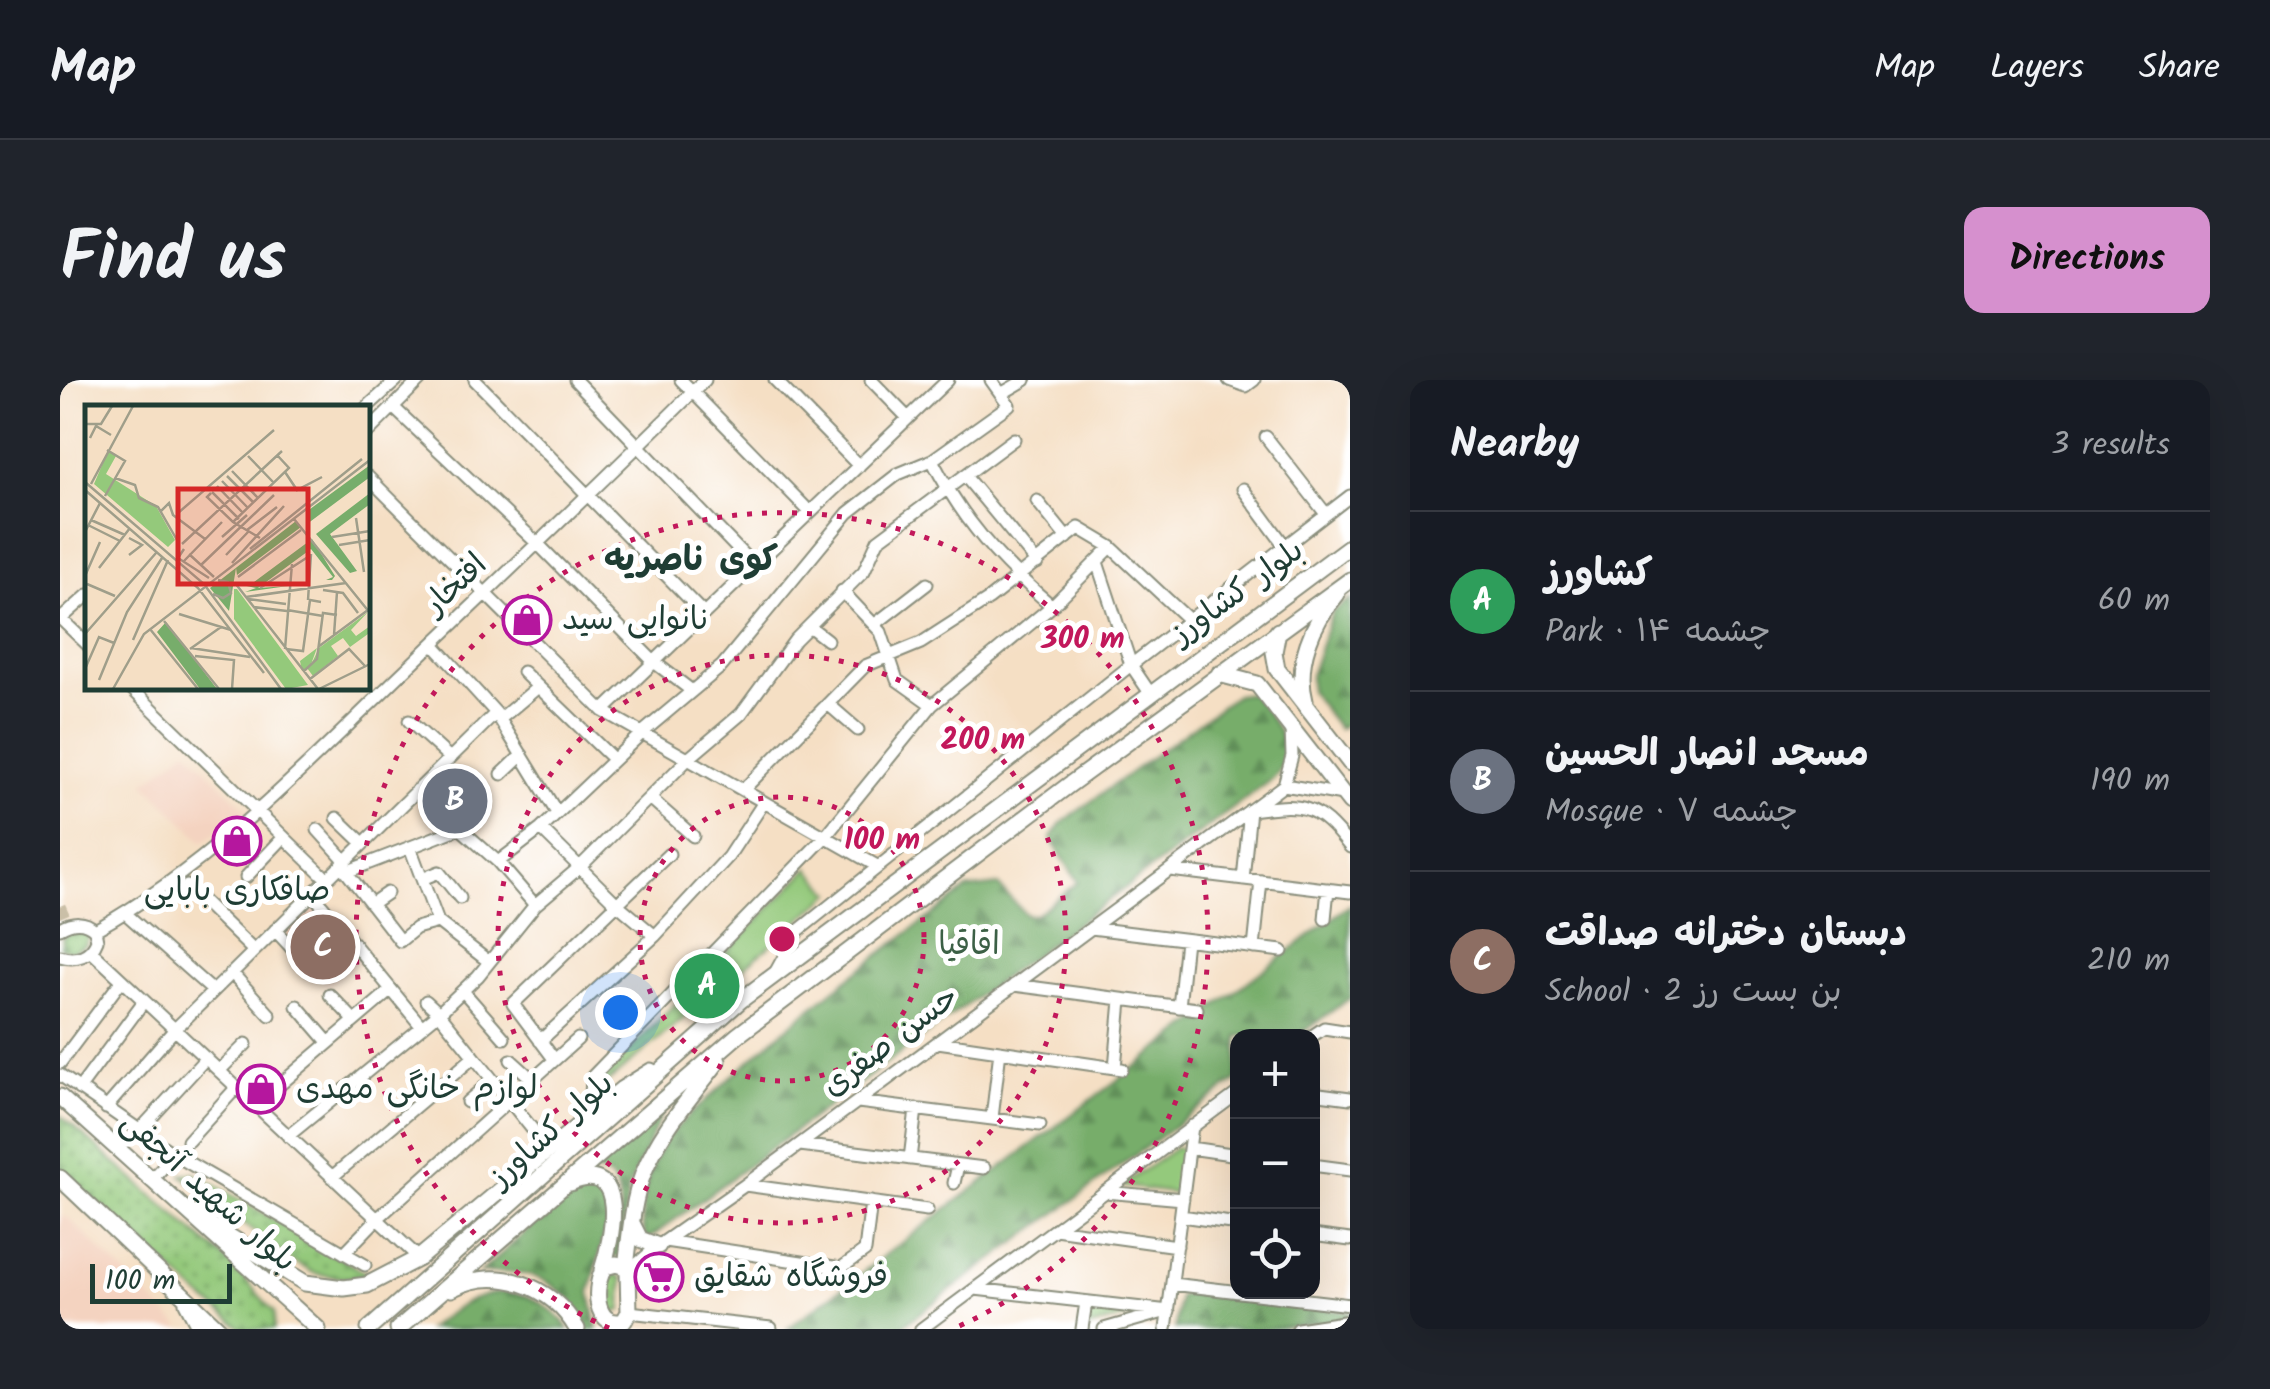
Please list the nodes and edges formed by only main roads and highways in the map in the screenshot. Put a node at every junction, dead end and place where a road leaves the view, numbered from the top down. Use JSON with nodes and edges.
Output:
{"nodes":[{"id":1,"x":1350,"y":546,"type":"edge"},
{"id":2,"x":1350,"y":580,"type":"edge"},
{"id":3,"x":1278,"y":630,"type":"junction"},
{"id":4,"x":1277,"y":669,"type":"junction"},
{"id":5,"x":1219,"y":674,"type":"junction"},
{"id":6,"x":1258,"y":684,"type":"junction"},
{"id":7,"x":1308,"y":708,"type":"junction"},
{"id":8,"x":1350,"y":763,"type":"edge"},
{"id":9,"x":1347,"y":799,"type":"edge"},
{"id":10,"x":738,"y":1035,"type":"junction"},
{"id":11,"x":671,"y":1059,"type":"junction"},
{"id":12,"x":60,"y":1096,"type":"edge"},
{"id":13,"x":60,"y":1178,"type":"edge"},
{"id":14,"x":562,"y":1186,"type":"junction"},
{"id":15,"x":60,"y":1188,"type":"edge"},
{"id":16,"x":87,"y":1202,"type":"junction"},
{"id":17,"x":196,"y":1216,"type":"junction"},
{"id":18,"x":632,"y":1223,"type":"junction"},
{"id":19,"x":662,"y":1244,"type":"road end"},
{"id":20,"x":602,"y":1270,"type":"junction"},
{"id":21,"x":627,"y":1270,"type":"junction"},
{"id":22,"x":184,"y":1295,"type":"junction"},
{"id":23,"x":430,"y":1300,"type":"junction"},
{"id":24,"x":629,"y":1312,"type":"junction"},
{"id":25,"x":315,"y":1326,"type":"edge"},
{"id":26,"x":610,"y":1326,"type":"edge"},
{"id":27,"x":201,"y":1329,"type":"edge"},
{"id":28,"x":219,"y":1329,"type":"edge"},
{"id":29,"x":370,"y":1329,"type":"edge"},
{"id":30,"x":398,"y":1329,"type":"edge"},
{"id":31,"x":577,"y":1329,"type":"edge"},
{"id":32,"x":640,"y":1329,"type":"edge"}],
"edges":[{"from":1,"to":11,"type":"main road","name":"بلوار کشاورز"},
{"from":2,"to":3,"type":"main road","name":"بلوار کشاورز"},
{"from":2,"to":7,"type":"main road"},
{"from":3,"to":4,"type":"main road"},
{"from":3,"to":5,"type":"main road","name":"بلوار کشاورز"},
{"from":4,"to":6,"type":"main road"},
{"from":4,"to":7,"type":"main road"},
{"from":5,"to":6,"type":"main road"},
{"from":5,"to":10,"type":"main road","name":"بلوار کشاورز"},
{"from":6,"to":9,"type":"main road"},
{"from":7,"to":8,"type":"main road"},
{"from":10,"to":14,"type":"main road","name":"بلوار کشاورز"},
{"from":10,"to":18,"type":"main road"},
{"from":11,"to":17,"type":"main road"},
{"from":11,"to":29,"type":"main road","name":"بلوار کشاورز"},
{"from":12,"to":17,"type":"main road","name":"بلوار شهید آنجفی"},
{"from":13,"to":16,"type":"main road"},
{"from":14,"to":20,"type":"main road"},
{"from":14,"to":23,"type":"main road","name":"بلوار کشاورز"},
{"from":15,"to":16,"type":"main road"},
{"from":16,"to":22,"type":"main road"},
{"from":17,"to":25,"type":"main road","name":"بلوار شهید آنجفی"},
{"from":18,"to":19,"type":"main road"},
{"from":18,"to":21,"type":"main road"},
{"from":20,"to":21,"type":"main road"},
{"from":20,"to":26,"type":"main road"},
{"from":21,"to":24,"type":"main road"},
{"from":22,"to":27,"type":"main road"},
{"from":22,"to":28,"type":"main road"},
{"from":23,"to":30,"type":"main road","name":"بلوار کشاورز"},
{"from":23,"to":31,"type":"main road"},
{"from":24,"to":26,"type":"main road"},
{"from":24,"to":32,"type":"main road"}]}
